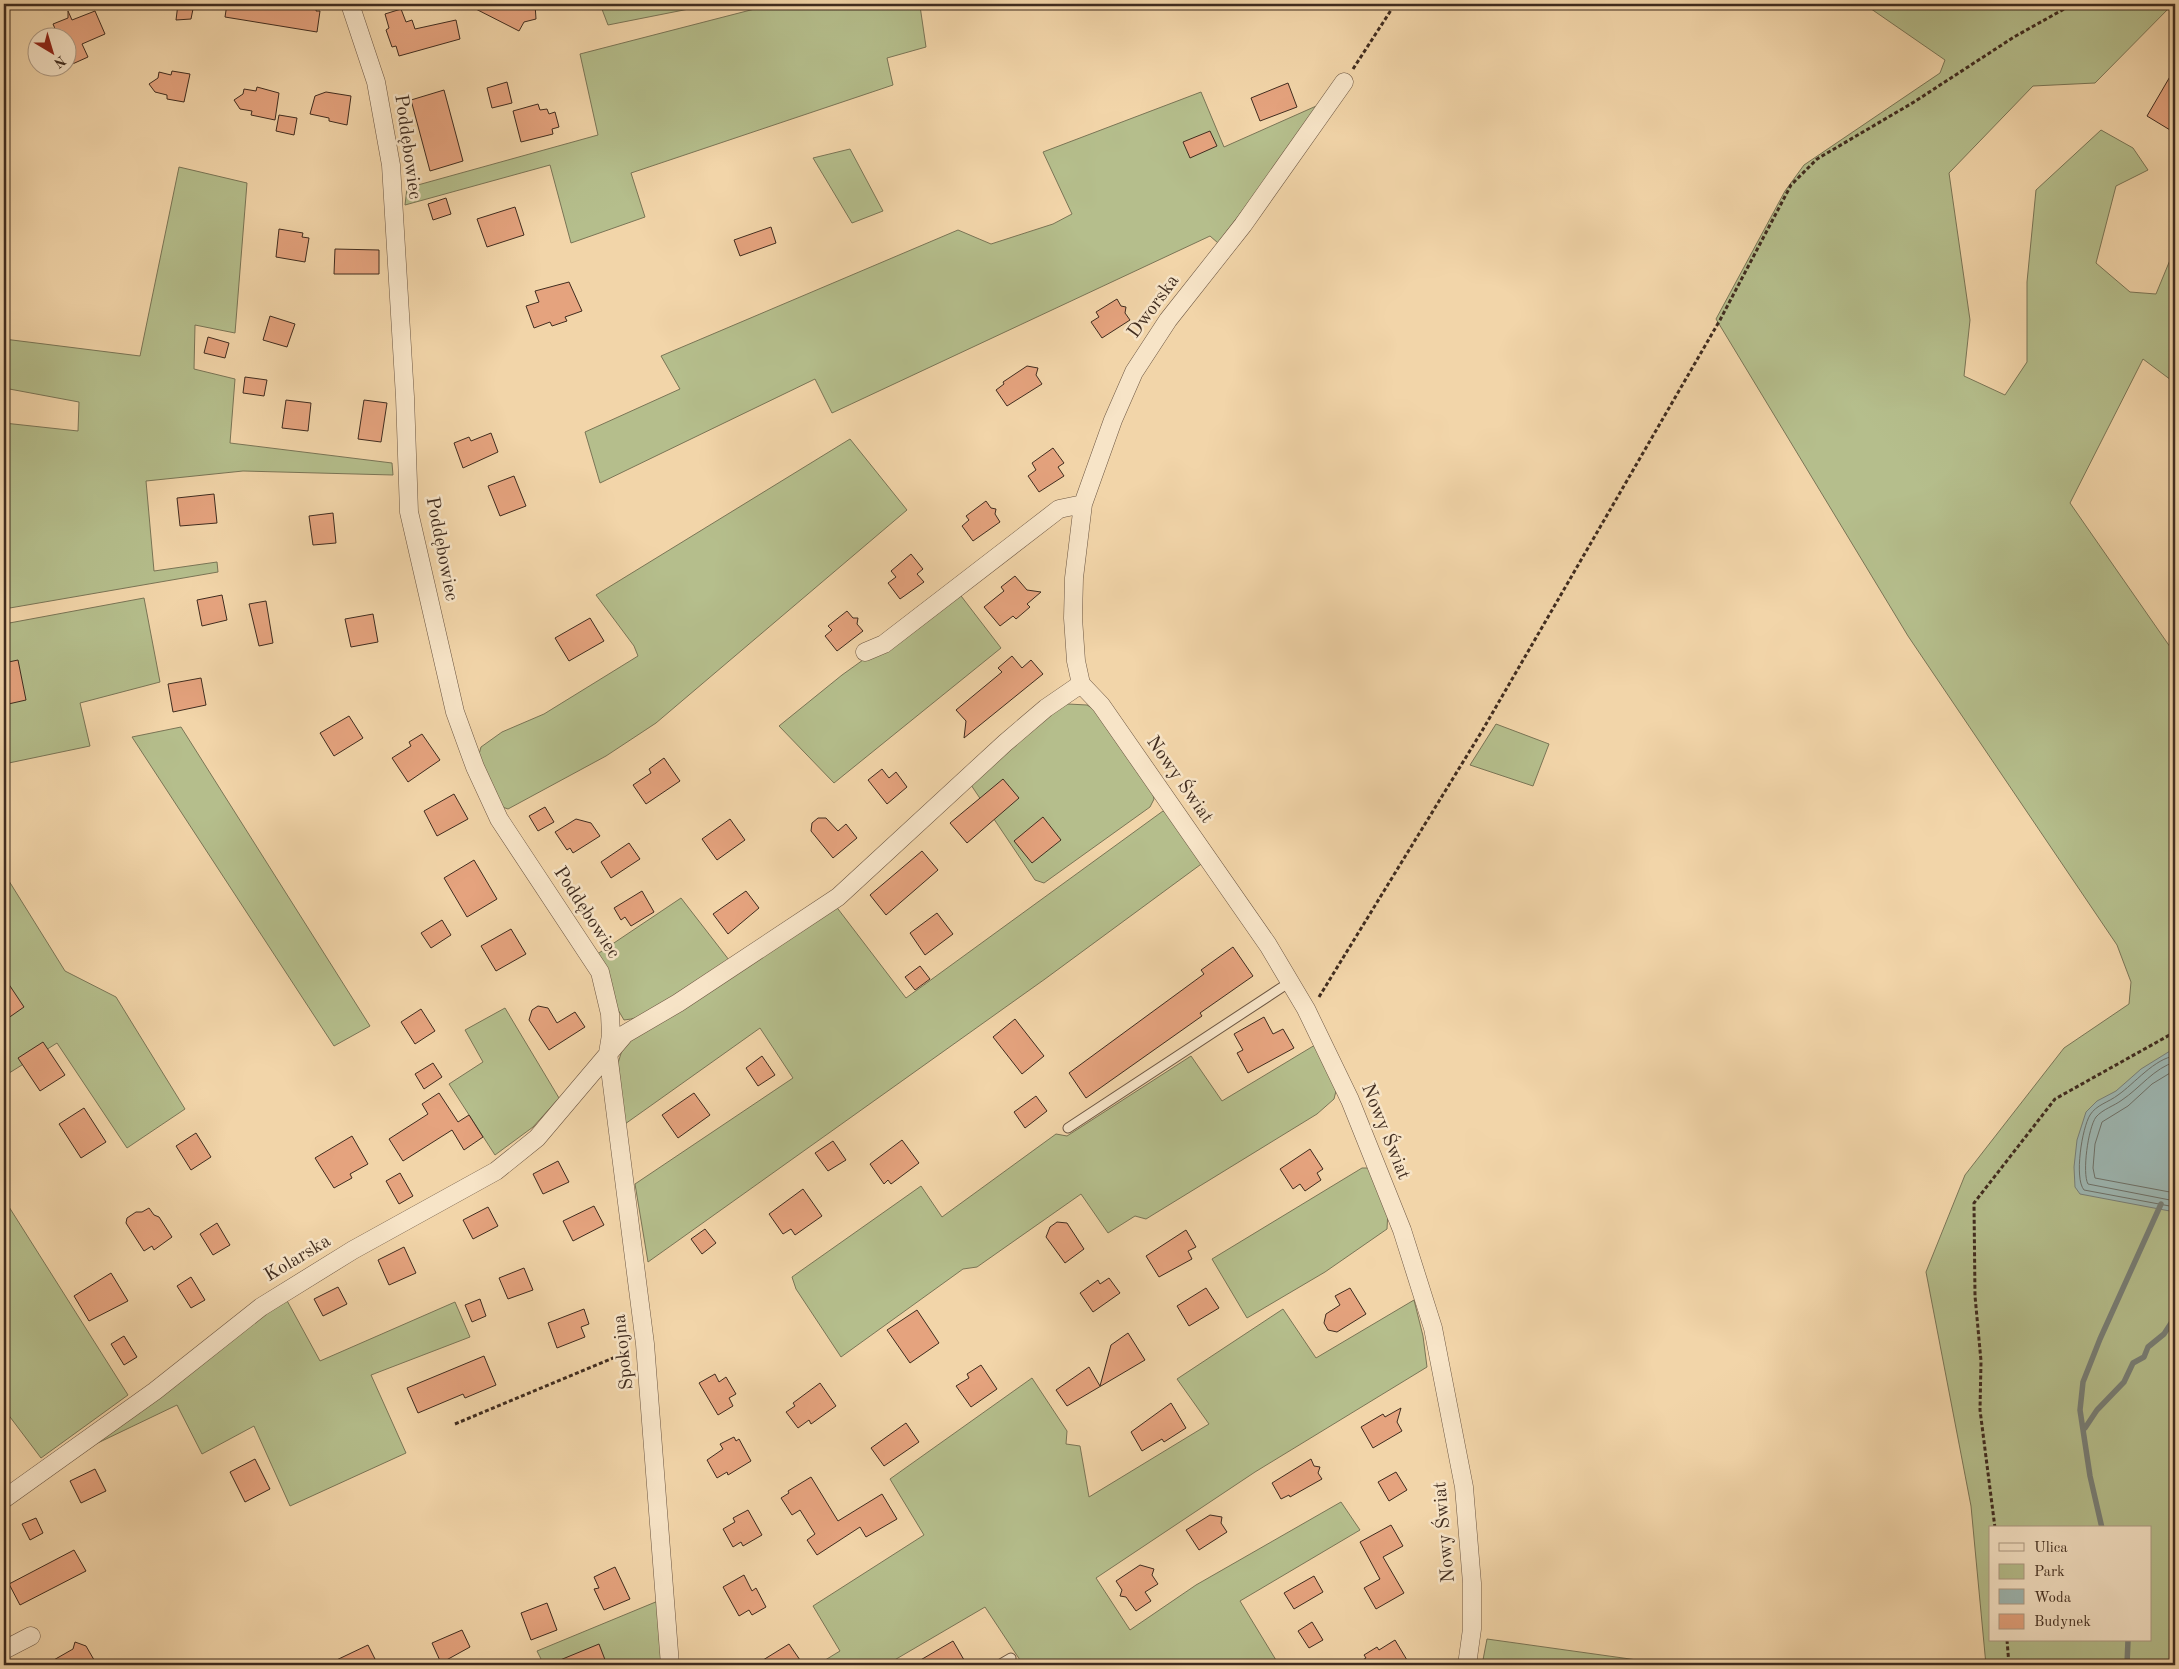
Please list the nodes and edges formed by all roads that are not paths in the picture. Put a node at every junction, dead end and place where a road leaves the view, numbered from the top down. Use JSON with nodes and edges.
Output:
{"nodes":[{"id":1,"x":350,"y":4,"type":"edge"},
{"id":2,"x":1344,"y":82,"type":"road end"},
{"id":3,"x":1083,"y":504,"type":"junction"},
{"id":4,"x":865,"y":652,"type":"dead end"},
{"id":5,"x":1081,"y":684,"type":"junction"},
{"id":6,"x":1290,"y":982,"type":"junction"},
{"id":7,"x":611,"y":1035,"type":"joint"},
{"id":8,"x":608,"y":1053,"type":"junction"},
{"id":9,"x":1068,"y":1128,"type":"dead end"},
{"id":10,"x":4,"y":1499,"type":"edge"},
{"id":11,"x":31,"y":1636,"type":"dead end"},
{"id":12,"x":4,"y":1650,"type":"edge"},
{"id":13,"x":1011,"y":1658,"type":"dead end"},
{"id":14,"x":670,"y":1665,"type":"edge"},
{"id":15,"x":999,"y":1665,"type":"edge"},
{"id":16,"x":1467,"y":1665,"type":"edge"}],
"edges":[{"from":1,"to":7,"type":"street","name":"Poddębowiec"},
{"from":2,"to":3,"type":"street","name":"Dworska"},
{"from":3,"to":4,"type":"street"},
{"from":3,"to":5,"type":"street","name":"Dworska"},
{"from":5,"to":6,"type":"street","name":"Nowy Świat"},
{"from":5,"to":8,"type":"street","name":"Kolarska"},
{"from":6,"to":9,"type":"lane"},
{"from":6,"to":16,"type":"street","name":"Nowy Świat"},
{"from":7,"to":8,"type":"street","name":"Spokojna"},
{"from":8,"to":10,"type":"street","name":"Kolarska"},
{"from":8,"to":14,"type":"street","name":"Spokojna"},
{"from":11,"to":12,"type":"street"},
{"from":13,"to":15,"type":"lane"}]}
